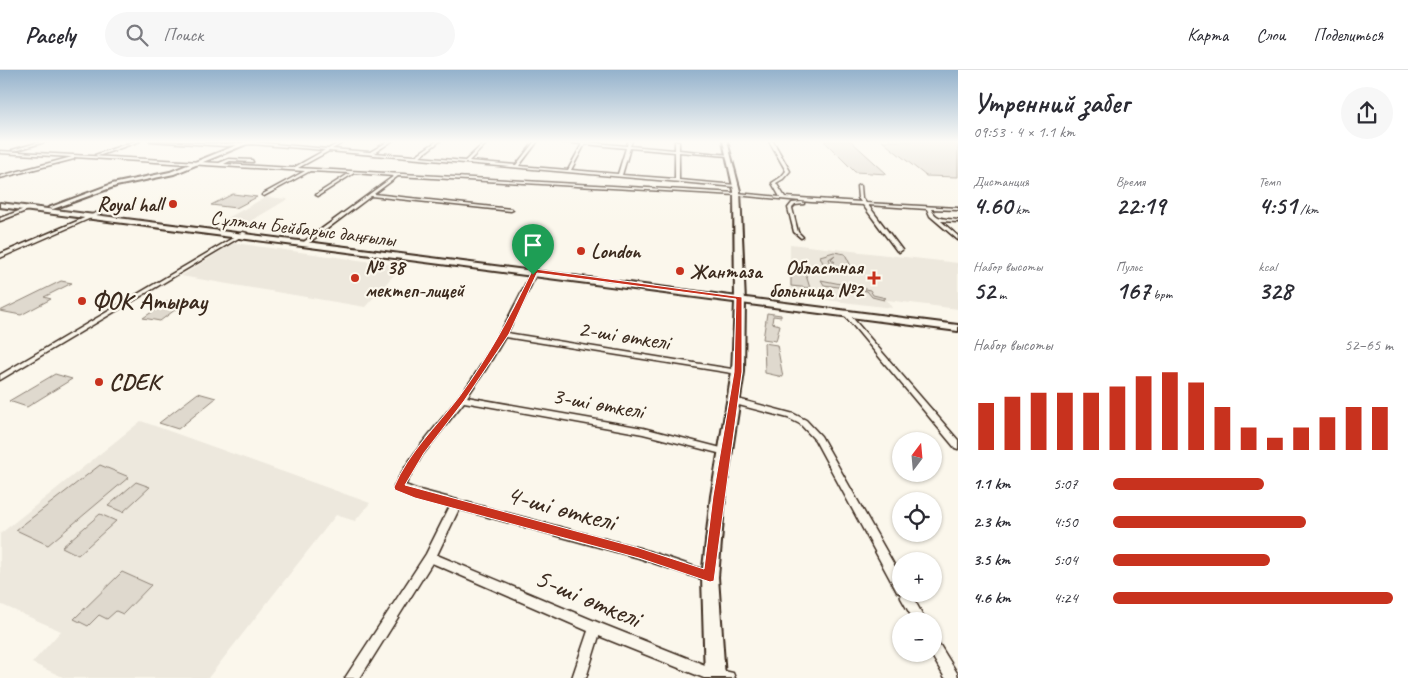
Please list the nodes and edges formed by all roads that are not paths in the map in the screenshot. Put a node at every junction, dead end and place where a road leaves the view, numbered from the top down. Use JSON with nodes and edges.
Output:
{"nodes":[{"id":1,"x":30,"y":169,"type":"edge"},
{"id":2,"x":179,"y":169,"type":"edge"},
{"id":3,"x":299,"y":169,"type":"edge"},
{"id":4,"x":552,"y":169,"type":"edge"},
{"id":5,"x":622,"y":169,"type":"edge"},
{"id":6,"x":677,"y":169,"type":"edge"},
{"id":7,"x":731,"y":169,"type":"edge"},
{"id":8,"x":787,"y":169,"type":"edge"},
{"id":9,"x":309,"y":170,"type":"junction"},
{"id":10,"x":569,"y":171,"type":"joint"},
{"id":11,"x":354,"y":172,"type":"junction"},
{"id":12,"x":397,"y":175,"type":"junction"},
{"id":13,"x":620,"y":175,"type":"junction"},
{"id":14,"x":0,"y":177,"type":"edge"},
{"id":15,"x":677,"y":180,"type":"junction"},
{"id":16,"x":859,"y":186,"type":"dead end"},
{"id":17,"x":736,"y":190,"type":"junction"},
{"id":18,"x":318,"y":195,"type":"dead end"},
{"id":19,"x":369,"y":195,"type":"junction"},
{"id":20,"x":264,"y":196,"type":"dead end"},
{"id":21,"x":783,"y":198,"type":"junction"},
{"id":22,"x":789,"y":199,"type":"junction"},
{"id":23,"x":811,"y":201,"type":"junction"},
{"id":24,"x":0,"y":203,"type":"edge"},
{"id":25,"x":794,"y":204,"type":"junction"},
{"id":26,"x":865,"y":204,"type":"junction"},
{"id":27,"x":909,"y":206,"type":"junction"},
{"id":28,"x":928,"y":207,"type":"junction"},
{"id":29,"x":51,"y":208,"type":"junction"},
{"id":30,"x":29,"y":209,"type":"junction"},
{"id":31,"x":958,"y":209,"type":"edge"},
{"id":32,"x":511,"y":210,"type":"dead end"},
{"id":33,"x":932,"y":214,"type":"junction"},
{"id":34,"x":95,"y":216,"type":"junction"},
{"id":35,"x":937,"y":219,"type":"junction"},
{"id":36,"x":0,"y":220,"type":"edge"},
{"id":37,"x":958,"y":221,"type":"edge"},
{"id":38,"x":242,"y":235,"type":"junction"},
{"id":39,"x":801,"y":237,"type":"dead end"},
{"id":40,"x":958,"y":239,"type":"edge"},
{"id":41,"x":307,"y":242,"type":"junction"},
{"id":42,"x":899,"y":250,"type":"dead end"},
{"id":43,"x":0,"y":256,"type":"edge"},
{"id":44,"x":534,"y":273,"type":"junction"},
{"id":45,"x":739,"y":300,"type":"junction"},
{"id":46,"x":848,"y":316,"type":"junction"},
{"id":47,"x":958,"y":323,"type":"edge"},
{"id":48,"x":958,"y":328,"type":"edge"},
{"id":49,"x":505,"y":334,"type":"junction"},
{"id":50,"x":738,"y":372,"type":"junction"},
{"id":51,"x":0,"y":378,"type":"edge"},
{"id":52,"x":461,"y":399,"type":"junction"},
{"id":53,"x":734,"y":401,"type":"junction"},
{"id":54,"x":958,"y":446,"type":"edge"},
{"id":55,"x":726,"y":452,"type":"junction"},
{"id":56,"x":456,"y":504,"type":"junction"},
{"id":57,"x":430,"y":557,"type":"junction"},
{"id":58,"x":892,"y":572,"type":"edge"},
{"id":59,"x":710,"y":577,"type":"junction"},
{"id":60,"x":595,"y":628,"type":"junction"},
{"id":61,"x":942,"y":660,"type":"edge"},
{"id":62,"x":719,"y":677,"type":"edge"},
{"id":63,"x":352,"y":678,"type":"edge"},
{"id":64,"x":580,"y":678,"type":"edge"},
{"id":65,"x":952,"y":678,"type":"edge"}],
"edges":[{"from":1,"to":14,"type":"street"},
{"from":2,"to":29,"type":"street"},
{"from":3,"to":9,"type":"street"},
{"from":4,"to":10,"type":"street"},
{"from":5,"to":13,"type":"street"},
{"from":6,"to":15,"type":"street"},
{"from":7,"to":17,"type":"street"},
{"from":8,"to":21,"type":"street"},
{"from":9,"to":11,"type":"street"},
{"from":9,"to":20,"type":"street"},
{"from":10,"to":13,"type":"street"},
{"from":11,"to":12,"type":"street"},
{"from":11,"to":18,"type":"street"},
{"from":12,"to":17,"type":"street"},
{"from":12,"to":19,"type":"street"},
{"from":13,"to":15,"type":"street"},
{"from":15,"to":17,"type":"street"},
{"from":16,"to":26,"type":"street"},
{"from":17,"to":21,"type":"street"},
{"from":17,"to":45,"type":"street"},
{"from":19,"to":32,"type":"street"},
{"from":19,"to":41,"type":"street"},
{"from":21,"to":22,"type":"street"},
{"from":22,"to":23,"type":"street"},
{"from":22,"to":25,"type":"street"},
{"from":23,"to":25,"type":"street"},
{"from":23,"to":26,"type":"street"},
{"from":24,"to":29,"type":"main road","name":"Сұлтан Бейбарыс даңғылы"},
{"from":24,"to":30,"type":"main road","name":"Сұлтан Бейбарыс даңғылы"},
{"from":25,"to":39,"type":"street"},
{"from":26,"to":27,"type":"street"},
{"from":26,"to":42,"type":"street"},
{"from":27,"to":28,"type":"street"},
{"from":27,"to":33,"type":"street"},
{"from":28,"to":31,"type":"street"},
{"from":28,"to":33,"type":"street"},
{"from":29,"to":34,"type":"main road","name":"Сұлтан Бейбарыс даңғылы"},
{"from":30,"to":34,"type":"main road","name":"Сұлтан Бейбарыс даңғылы"},
{"from":30,"to":36,"type":"street"},
{"from":33,"to":35,"type":"street"},
{"from":34,"to":38,"type":"main road","name":"Сұлтан Бейбарыс даңғылы"},
{"from":34,"to":43,"type":"street"},
{"from":35,"to":37,"type":"street"},
{"from":35,"to":40,"type":"street"},
{"from":38,"to":41,"type":"main road","name":"Сұлтан Бейбарыс даңғылы"},
{"from":38,"to":44,"type":"main road","name":"Сұлтан Бейбарыс даңғылы"},
{"from":38,"to":51,"type":"street"},
{"from":41,"to":44,"type":"main road","name":"Сұлтан Бейбарыс даңғылы"},
{"from":44,"to":45,"type":"main road","name":"Сұлтан Бейбарыс даңғылы"},
{"from":44,"to":49,"type":"street"},
{"from":45,"to":46,"type":"main road","name":"Сұлтан Бейбарыс даңғылы"},
{"from":45,"to":47,"type":"main road","name":"Сұлтан Бейбарыс даңғылы"},
{"from":45,"to":50,"type":"street"},
{"from":46,"to":48,"type":"main road","name":"Сұлтан Бейбарыс даңғылы"},
{"from":46,"to":54,"type":"street"},
{"from":49,"to":50,"type":"street","name":"2-ші өткелі"},
{"from":49,"to":52,"type":"street"},
{"from":50,"to":53,"type":"street"},
{"from":52,"to":55,"type":"street","name":"3-ші өткелі"},
{"from":52,"to":56,"type":"street","name":"4-ші өткелі"},
{"from":53,"to":55,"type":"street"},
{"from":53,"to":58,"type":"street"},
{"from":55,"to":59,"type":"street"},
{"from":56,"to":57,"type":"street"},
{"from":56,"to":59,"type":"street","name":"4-ші өткелі"},
{"from":57,"to":60,"type":"street","name":"5-ші өткелі"},
{"from":57,"to":63,"type":"street"},
{"from":59,"to":62,"type":"street"},
{"from":60,"to":62,"type":"street","name":"5-ші өткелі"},
{"from":60,"to":64,"type":"street"},
{"from":61,"to":65,"type":"street"}]}
